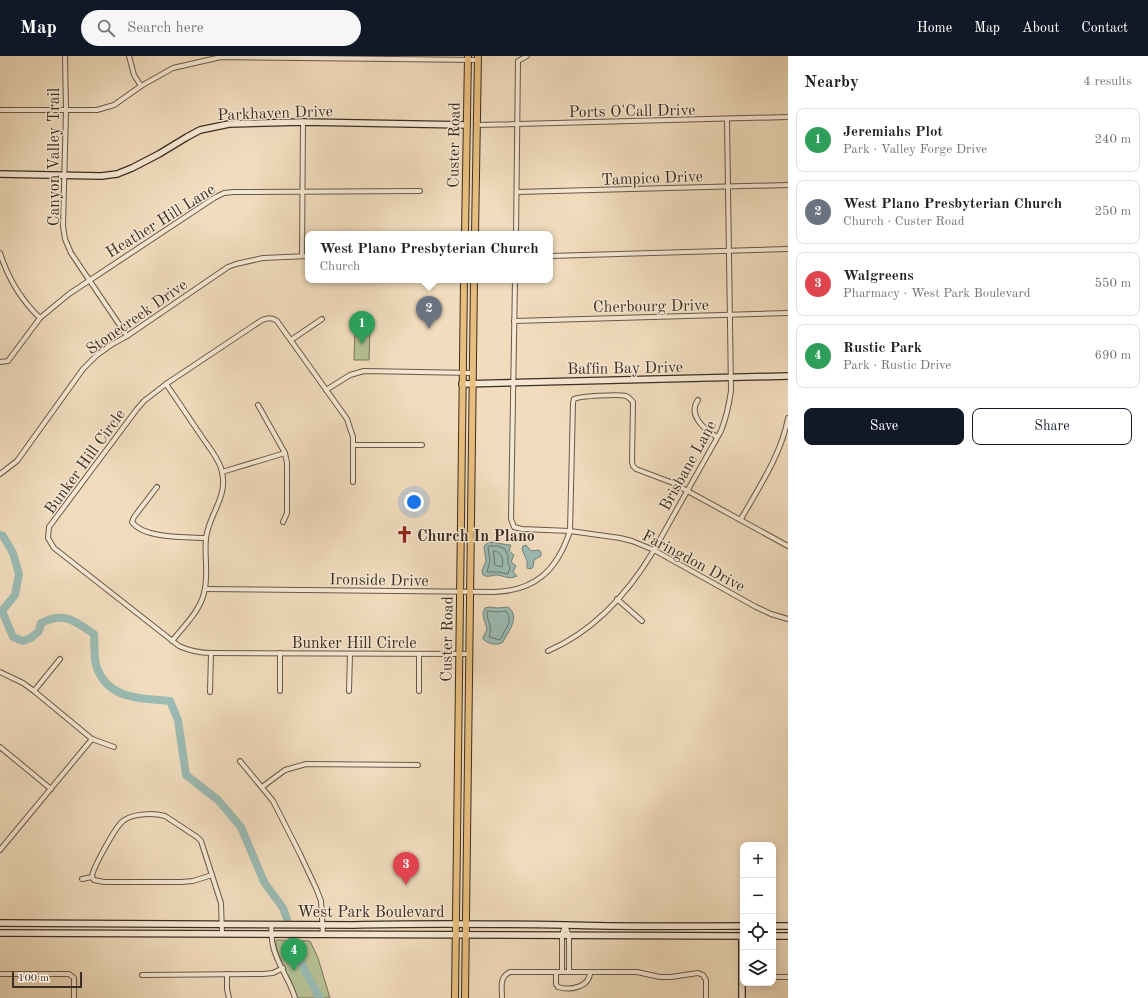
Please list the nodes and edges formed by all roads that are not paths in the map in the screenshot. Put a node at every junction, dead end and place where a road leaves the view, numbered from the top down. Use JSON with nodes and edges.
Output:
{"nodes":[{"id":1,"x":65,"y":56,"type":"edge"},
{"id":2,"x":128,"y":56,"type":"edge"},
{"id":3,"x":526,"y":56,"type":"edge"},
{"id":4,"x":468,"y":58,"type":"edge"},
{"id":5,"x":478,"y":58,"type":"edge"},
{"id":6,"x":141,"y":86,"type":"junction"},
{"id":7,"x":0,"y":110,"type":"edge"},
{"id":8,"x":66,"y":110,"type":"junction"},
{"id":9,"x":788,"y":117,"type":"edge"},
{"id":10,"x":727,"y":120,"type":"junction"},
{"id":11,"x":303,"y":122,"type":"junction"},
{"id":12,"x":466,"y":125,"type":"junction"},
{"id":13,"x":476,"y":125,"type":"junction"},
{"id":14,"x":517,"y":125,"type":"junction"},
{"id":15,"x":0,"y":174,"type":"edge"},
{"id":16,"x":64,"y":175,"type":"junction"},
{"id":17,"x":788,"y":185,"type":"edge"},
{"id":18,"x":728,"y":187,"type":"junction"},
{"id":19,"x":303,"y":191,"type":"junction"},
{"id":20,"x":420,"y":191,"type":"dead end"},
{"id":21,"x":517,"y":192,"type":"junction"},
{"id":22,"x":464,"y":231,"type":"edge"},
{"id":23,"x":475,"y":231,"type":"edge"},
{"id":24,"x":516,"y":231,"type":"edge"},
{"id":25,"x":788,"y":249,"type":"edge"},
{"id":26,"x":728,"y":251,"type":"junction"},
{"id":27,"x":0,"y":253,"type":"edge"},
{"id":28,"x":302,"y":256,"type":"joint"},
{"id":29,"x":553,"y":256,"type":"edge"},
{"id":30,"x":88,"y":280,"type":"junction"},
{"id":31,"x":464,"y":283,"type":"edge"},
{"id":32,"x":474,"y":283,"type":"edge"},
{"id":33,"x":515,"y":283,"type":"edge"},
{"id":34,"x":788,"y":313,"type":"edge"},
{"id":35,"x":730,"y":315,"type":"junction"},
{"id":36,"x":40,"y":318,"type":"junction"},
{"id":37,"x":322,"y":319,"type":"dead end"},
{"id":38,"x":514,"y":321,"type":"junction"},
{"id":39,"x":127,"y":336,"type":"junction"},
{"id":40,"x":291,"y":340,"type":"junction"},
{"id":41,"x":0,"y":362,"type":"edge"},
{"id":42,"x":463,"y":373,"type":"junction"},
{"id":43,"x":473,"y":373,"type":"junction"},
{"id":44,"x":788,"y":376,"type":"edge"},
{"id":45,"x":731,"y":377,"type":"junction"},
{"id":46,"x":513,"y":383,"type":"junction"},
{"id":47,"x":166,"y":384,"type":"junction"},
{"id":48,"x":462,"y":384,"type":"junction"},
{"id":49,"x":473,"y":384,"type":"junction"},
{"id":50,"x":326,"y":390,"type":"junction"},
{"id":51,"x":698,"y":400,"type":"dead end"},
{"id":52,"x":258,"y":405,"type":"dead end"},
{"id":53,"x":788,"y":418,"type":"edge"},
{"id":54,"x":717,"y":437,"type":"junction"},
{"id":55,"x":353,"y":445,"type":"junction"},
{"id":56,"x":422,"y":445,"type":"dead end"},
{"id":57,"x":285,"y":453,"type":"junction"},
{"id":58,"x":222,"y":472,"type":"junction"},
{"id":59,"x":0,"y":474,"type":"edge"},
{"id":60,"x":353,"y":482,"type":"dead end"},
{"id":61,"x":157,"y":487,"type":"dead end"},
{"id":62,"x":688,"y":490,"type":"junction"},
{"id":63,"x":741,"y":519,"type":"junction"},
{"id":64,"x":283,"y":522,"type":"dead end"},
{"id":65,"x":570,"y":530,"type":"junction"},
{"id":66,"x":206,"y":538,"type":"junction"},
{"id":67,"x":788,"y":546,"type":"edge"},
{"id":68,"x":654,"y":550,"type":"junction"},
{"id":69,"x":205,"y":589,"type":"junction"},
{"id":70,"x":460,"y":592,"type":"junction"},
{"id":71,"x":471,"y":592,"type":"junction"},
{"id":72,"x":617,"y":599,"type":"junction"},
{"id":73,"x":788,"y":619,"type":"edge"},
{"id":74,"x":642,"y":621,"type":"dead end"},
{"id":75,"x":172,"y":641,"type":"junction"},
{"id":76,"x":548,"y":651,"type":"dead end"},
{"id":77,"x":211,"y":653,"type":"junction"},
{"id":78,"x":280,"y":653,"type":"junction"},
{"id":79,"x":350,"y":654,"type":"junction"},
{"id":80,"x":419,"y":654,"type":"junction"},
{"id":81,"x":459,"y":654,"type":"junction"},
{"id":82,"x":469,"y":654,"type":"junction"},
{"id":83,"x":60,"y":659,"type":"dead end"},
{"id":84,"x":0,"y":672,"type":"edge"},
{"id":85,"x":34,"y":691,"type":"junction"},
{"id":86,"x":280,"y":691,"type":"dead end"},
{"id":87,"x":349,"y":691,"type":"dead end"},
{"id":88,"x":419,"y":691,"type":"dead end"},
{"id":89,"x":210,"y":692,"type":"dead end"},
{"id":90,"x":92,"y":739,"type":"junction"},
{"id":91,"x":114,"y":747,"type":"dead end"},
{"id":92,"x":0,"y":748,"type":"edge"},
{"id":93,"x":240,"y":761,"type":"dead end"},
{"id":94,"x":418,"y":765,"type":"dead end"},
{"id":95,"x":262,"y":787,"type":"junction"},
{"id":96,"x":51,"y":789,"type":"junction"},
{"id":97,"x":0,"y":850,"type":"edge"},
{"id":98,"x":212,"y":875,"type":"junction"},
{"id":99,"x":92,"y":877,"type":"junction"},
{"id":100,"x":82,"y":879,"type":"dead end"},
{"id":101,"x":0,"y":923,"type":"edge"},
{"id":102,"x":455,"y":923,"type":"junction"},
{"id":103,"x":465,"y":923,"type":"junction"},
{"id":104,"x":222,"y":924,"type":"junction"},
{"id":105,"x":272,"y":924,"type":"junction"},
{"id":106,"x":323,"y":924,"type":"junction"},
{"id":107,"x":374,"y":924,"type":"junction"},
{"id":108,"x":565,"y":925,"type":"junction"},
{"id":109,"x":668,"y":926,"type":"junction"},
{"id":110,"x":740,"y":926,"type":"edge"},
{"id":111,"x":776,"y":926,"type":"edge"},
{"id":112,"x":788,"y":926,"type":"edge"},
{"id":113,"x":0,"y":933,"type":"edge"},
{"id":114,"x":222,"y":934,"type":"junction"},
{"id":115,"x":272,"y":934,"type":"junction"},
{"id":116,"x":323,"y":935,"type":"junction"},
{"id":117,"x":374,"y":935,"type":"junction"},
{"id":118,"x":455,"y":935,"type":"junction"},
{"id":119,"x":465,"y":935,"type":"junction"},
{"id":120,"x":562,"y":935,"type":"junction"},
{"id":121,"x":569,"y":936,"type":"junction"},
{"id":122,"x":668,"y":936,"type":"junction"},
{"id":123,"x":740,"y":936,"type":"edge"},
{"id":124,"x":776,"y":936,"type":"edge"},
{"id":125,"x":788,"y":936,"type":"edge"},
{"id":126,"x":282,"y":968,"type":"junction"},
{"id":127,"x":556,"y":972,"type":"junction"},
{"id":128,"x":562,"y":972,"type":"junction"},
{"id":129,"x":569,"y":972,"type":"junction"},
{"id":130,"x":590,"y":972,"type":"junction"},
{"id":131,"x":0,"y":974,"type":"edge"},
{"id":132,"x":227,"y":974,"type":"junction"},
{"id":133,"x":142,"y":975,"type":"dead end"},
{"id":134,"x":776,"y":977,"type":"edge"},
{"id":135,"x":788,"y":977,"type":"edge"},
{"id":136,"x":743,"y":986,"type":"edge"},
{"id":137,"x":74,"y":998,"type":"edge"},
{"id":138,"x":229,"y":998,"type":"edge"},
{"id":139,"x":295,"y":998,"type":"edge"},
{"id":140,"x":455,"y":998,"type":"edge"},
{"id":141,"x":465,"y":998,"type":"edge"},
{"id":142,"x":502,"y":998,"type":"edge"},
{"id":143,"x":706,"y":998,"type":"edge"},
{"id":144,"x":742,"y":998,"type":"edge"}],
"edges":[{"from":1,"to":8,"type":"street","name":"Canyon Valley Trail"},
{"from":2,"to":6,"type":"street"},
{"from":3,"to":14,"type":"street"},
{"from":4,"to":5,"type":"street"},
{"from":4,"to":6,"type":"street"},
{"from":4,"to":12,"type":"main road","name":"Custer Road"},
{"from":5,"to":13,"type":"main road","name":"Custer Road"},
{"from":6,"to":8,"type":"street"},
{"from":7,"to":8,"type":"street"},
{"from":8,"to":16,"type":"street","name":"Canyon Valley Trail"},
{"from":9,"to":10,"type":"street","name":"Ports O'Call Drive"},
{"from":10,"to":14,"type":"street","name":"Ports O'Call Drive"},
{"from":10,"to":18,"type":"street","name":"Brisbane Lane"},
{"from":11,"to":12,"type":"main road","name":"Parkhaven Drive"},
{"from":11,"to":16,"type":"main road","name":"Parkhaven Drive"},
{"from":11,"to":19,"type":"street"},
{"from":12,"to":13,"type":"main road"},
{"from":12,"to":22,"type":"main road","name":"Custer Road"},
{"from":13,"to":14,"type":"street","name":"Ports O'Call Drive"},
{"from":13,"to":23,"type":"main road","name":"Custer Road"},
{"from":14,"to":21,"type":"street"},
{"from":15,"to":16,"type":"main road","name":"Parkhaven Drive"},
{"from":16,"to":30,"type":"street","name":"Canyon Valley Trail"},
{"from":17,"to":18,"type":"street","name":"Tampico Drive"},
{"from":18,"to":21,"type":"street","name":"Tampico Drive"},
{"from":18,"to":26,"type":"street","name":"Brisbane Lane"},
{"from":19,"to":20,"type":"street","name":"Heather Hill Lane"},
{"from":19,"to":28,"type":"street"},
{"from":19,"to":30,"type":"street","name":"Heather Hill Lane"},
{"from":21,"to":24,"type":"street"},
{"from":25,"to":26,"type":"street"},
{"from":26,"to":29,"type":"street"},
{"from":26,"to":35,"type":"street","name":"Brisbane Lane"},
{"from":27,"to":36,"type":"street"},
{"from":28,"to":39,"type":"street","name":"Stonecreek Drive"},
{"from":30,"to":36,"type":"street","name":"Heather Hill Lane"},
{"from":30,"to":39,"type":"street","name":"Canyon Valley Trail"},
{"from":31,"to":42,"type":"main road","name":"Custer Road"},
{"from":32,"to":43,"type":"main road","name":"Custer Road"},
{"from":33,"to":38,"type":"street"},
{"from":34,"to":35,"type":"street","name":"Cherbourg Drive"},
{"from":35,"to":38,"type":"street","name":"Cherbourg Drive"},
{"from":35,"to":45,"type":"street","name":"Brisbane Lane"},
{"from":36,"to":41,"type":"street","name":"Heather Hill Lane"},
{"from":37,"to":40,"type":"street"},
{"from":38,"to":46,"type":"street"},
{"from":39,"to":59,"type":"street","name":"Stonecreek Drive"},
{"from":40,"to":47,"type":"street","name":"Bunker Hill Circle"},
{"from":40,"to":50,"type":"street","name":"Bunker Hill Circle"},
{"from":42,"to":43,"type":"street"},
{"from":42,"to":48,"type":"main road","name":"Custer Road"},
{"from":42,"to":50,"type":"street"},
{"from":43,"to":49,"type":"main road","name":"Custer Road"},
{"from":44,"to":45,"type":"main road","name":"Baffin Bay Drive"},
{"from":45,"to":46,"type":"main road","name":"Baffin Bay Drive"},
{"from":45,"to":54,"type":"street","name":"Brisbane Lane"},
{"from":46,"to":49,"type":"main road","name":"Baffin Bay Drive"},
{"from":46,"to":65,"type":"street","name":"Faringdon Drive"},
{"from":47,"to":58,"type":"street"},
{"from":47,"to":75,"type":"street","name":"Bunker Hill Circle"},
{"from":48,"to":49,"type":"main road","name":"Baffin Bay Drive"},
{"from":48,"to":70,"type":"main road","name":"Custer Road"},
{"from":49,"to":71,"type":"main road","name":"Custer Road"},
{"from":50,"to":55,"type":"street","name":"Bunker Hill Circle"},
{"from":51,"to":54,"type":"street"},
{"from":52,"to":57,"type":"street"},
{"from":53,"to":63,"type":"street"},
{"from":54,"to":62,"type":"street","name":"Brisbane Lane"},
{"from":55,"to":56,"type":"street"},
{"from":55,"to":60,"type":"street","name":"Bunker Hill Circle"},
{"from":57,"to":58,"type":"street"},
{"from":57,"to":64,"type":"street"},
{"from":58,"to":66,"type":"street"},
{"from":61,"to":66,"type":"street"},
{"from":62,"to":63,"type":"street"},
{"from":62,"to":65,"type":"street","name":"Ironside Drive"},
{"from":62,"to":68,"type":"street","name":"Brisbane Lane"},
{"from":63,"to":67,"type":"street"},
{"from":65,"to":68,"type":"street","name":"Faringdon Drive"},
{"from":65,"to":71,"type":"street","name":"Ironside Drive"},
{"from":66,"to":69,"type":"street"},
{"from":68,"to":72,"type":"street","name":"Brisbane Lane"},
{"from":68,"to":73,"type":"street","name":"Faringdon Drive"},
{"from":69,"to":70,"type":"street","name":"Ironside Drive"},
{"from":69,"to":75,"type":"street"},
{"from":70,"to":71,"type":"street","name":"Ironside Drive"},
{"from":70,"to":81,"type":"main road","name":"Custer Road"},
{"from":71,"to":82,"type":"main road","name":"Custer Road"},
{"from":72,"to":74,"type":"street"},
{"from":72,"to":76,"type":"street","name":"Brisbane Lane"},
{"from":75,"to":77,"type":"street","name":"Bunker Hill Circle"},
{"from":77,"to":78,"type":"street","name":"Bunker Hill Circle"},
{"from":77,"to":89,"type":"street"},
{"from":78,"to":79,"type":"street","name":"Bunker Hill Circle"},
{"from":78,"to":86,"type":"street"},
{"from":79,"to":80,"type":"street","name":"Bunker Hill Circle"},
{"from":79,"to":87,"type":"street"},
{"from":80,"to":81,"type":"street","name":"Bunker Hill Circle"},
{"from":80,"to":88,"type":"street"},
{"from":81,"to":82,"type":"street","name":"Bunker Hill Circle"},
{"from":81,"to":102,"type":"main road","name":"Custer Road"},
{"from":82,"to":103,"type":"main road","name":"Custer Road"},
{"from":83,"to":85,"type":"street"},
{"from":84,"to":85,"type":"street"},
{"from":85,"to":90,"type":"street"},
{"from":90,"to":91,"type":"street"},
{"from":90,"to":96,"type":"street"},
{"from":92,"to":96,"type":"street"},
{"from":93,"to":95,"type":"street"},
{"from":94,"to":95,"type":"street"},
{"from":95,"to":106,"type":"street"},
{"from":96,"to":97,"type":"street"},
{"from":98,"to":99,"type":"street"},
{"from":98,"to":99,"type":"street"},
{"from":98,"to":104,"type":"street"},
{"from":99,"to":100,"type":"street"},
{"from":101,"to":104,"type":"main road","name":"West Park Boulevard"},
{"from":102,"to":103,"type":"main road","name":"West Park Boulevard"},
{"from":102,"to":107,"type":"main road","name":"West Park Boulevard"},
{"from":102,"to":118,"type":"main road","name":"Custer Road"},
{"from":103,"to":108,"type":"main road","name":"West Park Boulevard"},
{"from":103,"to":119,"type":"main road","name":"Custer Road"},
{"from":104,"to":105,"type":"main road","name":"West Park Boulevard"},
{"from":104,"to":114,"type":"street"},
{"from":105,"to":106,"type":"main road","name":"West Park Boulevard"},
{"from":105,"to":115,"type":"street"},
{"from":106,"to":107,"type":"main road","name":"West Park Boulevard"},
{"from":106,"to":116,"type":"street"},
{"from":107,"to":117,"type":"main road"},
{"from":108,"to":109,"type":"main road","name":"West Park Boulevard"},
{"from":108,"to":120,"type":"street"},
{"from":108,"to":121,"type":"street"},
{"from":109,"to":110,"type":"main road","name":"West Park Boulevard"},
{"from":109,"to":122,"type":"main road"},
{"from":111,"to":112,"type":"main road"},
{"from":113,"to":114,"type":"main road","name":"West Park Boulevard"},
{"from":114,"to":115,"type":"main road","name":"West Park Boulevard"},
{"from":115,"to":116,"type":"main road","name":"West Park Boulevard"},
{"from":115,"to":126,"type":"street"},
{"from":116,"to":117,"type":"main road","name":"West Park Boulevard"},
{"from":117,"to":118,"type":"main road","name":"West Park Boulevard"},
{"from":118,"to":119,"type":"main road","name":"West Park Boulevard"},
{"from":118,"to":140,"type":"main road","name":"Custer Road"},
{"from":119,"to":120,"type":"main road","name":"West Park Boulevard"},
{"from":119,"to":141,"type":"main road","name":"Custer Road"},
{"from":120,"to":121,"type":"main road","name":"West Park Boulevard"},
{"from":120,"to":128,"type":"street"},
{"from":121,"to":122,"type":"main road","name":"West Park Boulevard"},
{"from":121,"to":129,"type":"street"},
{"from":122,"to":123,"type":"main road","name":"West Park Boulevard"},
{"from":124,"to":125,"type":"main road"},
{"from":126,"to":132,"type":"street"},
{"from":126,"to":139,"type":"street"},
{"from":127,"to":128,"type":"street"},
{"from":127,"to":130,"type":"street"},
{"from":127,"to":142,"type":"street"},
{"from":128,"to":129,"type":"street"},
{"from":129,"to":130,"type":"street"},
{"from":130,"to":143,"type":"street"},
{"from":131,"to":137,"type":"street"},
{"from":132,"to":133,"type":"street"},
{"from":132,"to":138,"type":"street"},
{"from":134,"to":135,"type":"street"},
{"from":136,"to":144,"type":"main road"}]}
